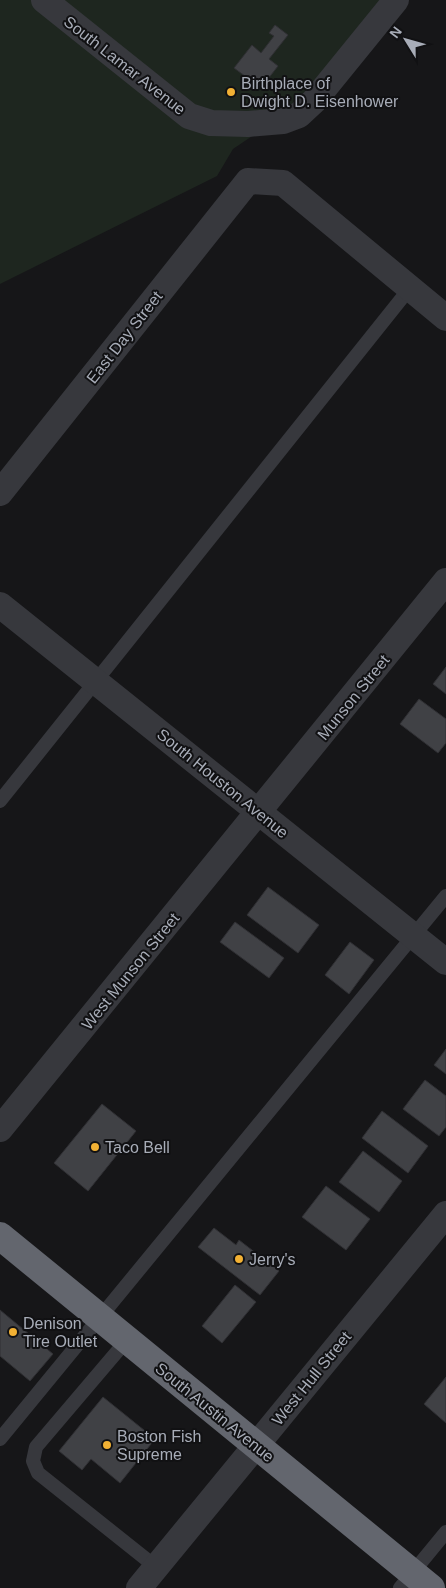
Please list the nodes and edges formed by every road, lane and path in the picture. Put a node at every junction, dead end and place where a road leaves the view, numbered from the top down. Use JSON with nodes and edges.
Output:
{"nodes":[{"id":1,"x":44,"y":0,"type":"edge"},
{"id":2,"x":396,"y":0,"type":"edge"},
{"id":3,"x":410,"y":288,"type":"junction"},
{"id":4,"x":446,"y":318,"type":"edge"},
{"id":5,"x":0,"y":493,"type":"edge"},
{"id":6,"x":446,"y":582,"type":"edge"},
{"id":7,"x":0,"y":605,"type":"edge"},
{"id":8,"x":96,"y":681,"type":"junction"},
{"id":9,"x":0,"y":801,"type":"edge"},
{"id":10,"x":259,"y":813,"type":"junction"},
{"id":11,"x":446,"y":896,"type":"edge"},
{"id":12,"x":413,"y":936,"type":"junction"},
{"id":13,"x":446,"y":962,"type":"edge"},
{"id":14,"x":0,"y":1129,"type":"edge"},
{"id":15,"x":446,"y":1214,"type":"edge"},
{"id":16,"x":0,"y":1236,"type":"edge"},
{"id":17,"x":100,"y":1318,"type":"junction"},
{"id":18,"x":127,"y":1340,"type":"junction"},
{"id":19,"x":0,"y":1439,"type":"edge"},
{"id":20,"x":256,"y":1445,"type":"junction"},
{"id":21,"x":446,"y":1532,"type":"edge"},
{"id":22,"x":156,"y":1567,"type":"junction"},
{"id":23,"x":415,"y":1583,"type":"edge"},
{"id":24,"x":139,"y":1588,"type":"edge"}],
"edges":[{"from":1,"to":2,"type":"street","name":"South Lamar Avenue"},
{"from":3,"to":4,"type":"street"},
{"from":3,"to":5,"type":"street","name":"East Day Street"},
{"from":3,"to":8,"type":"lane"},
{"from":6,"to":10,"type":"street","name":"Munson Street"},
{"from":7,"to":8,"type":"street","name":"South Houston Avenue"},
{"from":8,"to":9,"type":"lane"},
{"from":8,"to":10,"type":"street","name":"South Houston Avenue"},
{"from":10,"to":12,"type":"street","name":"South Houston Avenue"},
{"from":10,"to":14,"type":"street","name":"West Munson Street"},
{"from":11,"to":12,"type":"lane"},
{"from":12,"to":13,"type":"street","name":"South Houston Avenue"},
{"from":12,"to":17,"type":"lane"},
{"from":15,"to":20,"type":"street","name":"West Hull Street"},
{"from":16,"to":17,"type":"highway","name":"South Austin Avenue"},
{"from":17,"to":18,"type":"highway","name":"South Austin Avenue"},
{"from":17,"to":19,"type":"lane"},
{"from":18,"to":20,"type":"highway","name":"South Austin Avenue"},
{"from":18,"to":22,"type":"lane"},
{"from":20,"to":22,"type":"street","name":"West Hull Street"},
{"from":20,"to":23,"type":"highway","name":"South Austin Avenue"},
{"from":21,"to":23,"type":"lane"},
{"from":22,"to":24,"type":"street","name":"West Hull Street"}]}
